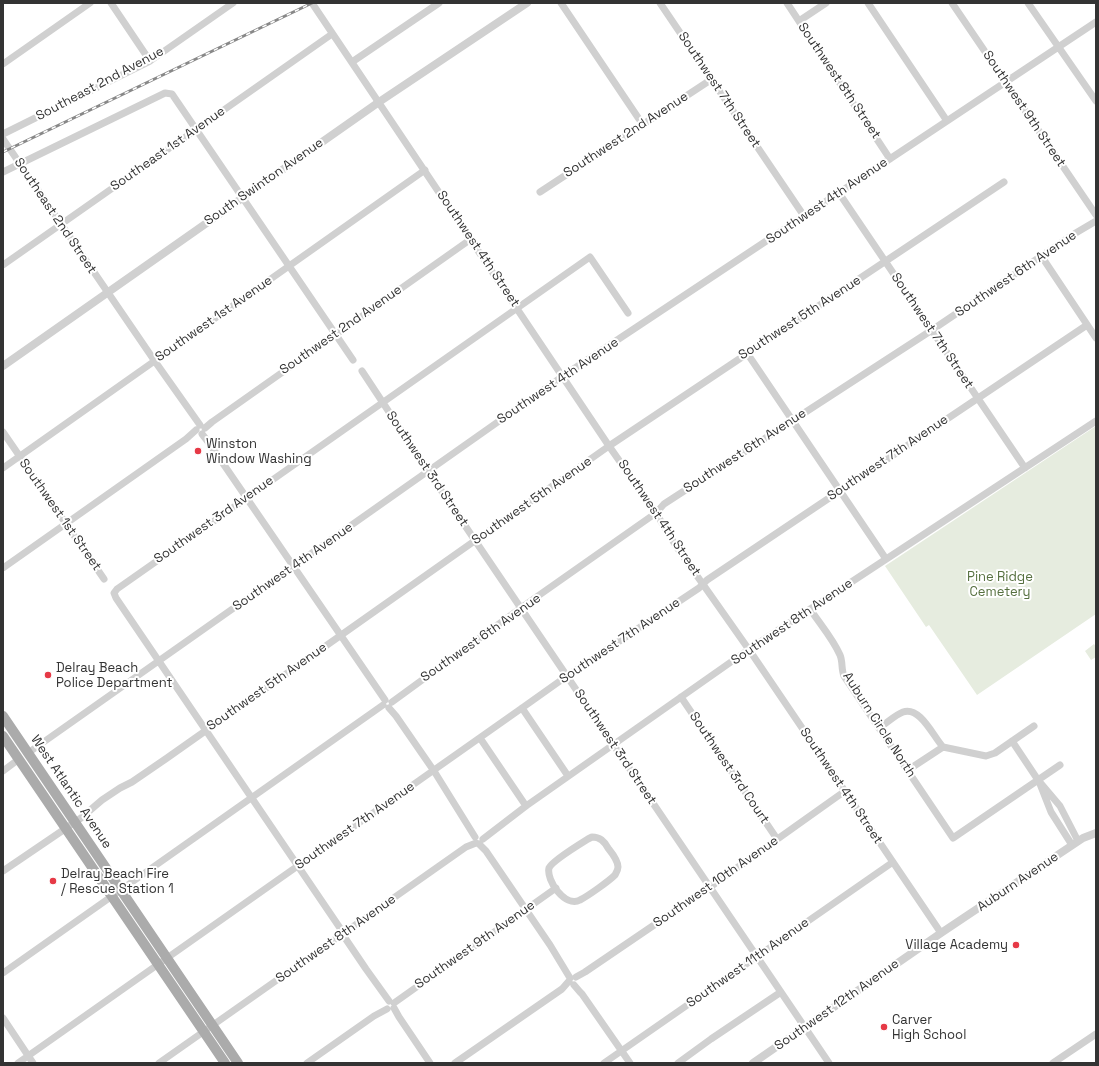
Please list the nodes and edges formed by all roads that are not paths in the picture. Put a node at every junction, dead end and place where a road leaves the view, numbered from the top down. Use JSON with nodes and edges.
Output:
{"nodes":[{"id":1,"x":90,"y":3,"type":"edge"},
{"id":2,"x":111,"y":3,"type":"edge"},
{"id":3,"x":233,"y":3,"type":"edge"},
{"id":4,"x":312,"y":3,"type":"edge"},
{"id":5,"x":438,"y":3,"type":"edge"},
{"id":6,"x":527,"y":3,"type":"edge"},
{"id":7,"x":561,"y":3,"type":"edge"},
{"id":8,"x":660,"y":3,"type":"edge"},
{"id":9,"x":787,"y":3,"type":"edge"},
{"id":10,"x":826,"y":3,"type":"edge"},
{"id":11,"x":868,"y":3,"type":"edge"},
{"id":12,"x":952,"y":3,"type":"edge"},
{"id":13,"x":1028,"y":3,"type":"edge"},
{"id":14,"x":799,"y":21,"type":"junction"},
{"id":15,"x":1096,"y":22,"type":"edge"},
{"id":16,"x":332,"y":34,"type":"junction"},
{"id":17,"x":1058,"y":46,"type":"junction"},
{"id":18,"x":150,"y":61,"type":"junction"},
{"id":19,"x":352,"y":62,"type":"junction"},
{"id":20,"x":3,"y":64,"type":"edge"},
{"id":21,"x":712,"y":79,"type":"junction"},
{"id":22,"x":1005,"y":82,"type":"junction"},
{"id":23,"x":1096,"y":101,"type":"edge"},
{"id":24,"x":378,"y":102,"type":"junction"},
{"id":25,"x":639,"y":119,"type":"dead end"},
{"id":26,"x":947,"y":121,"type":"junction"},
{"id":27,"x":196,"y":129,"type":"junction"},
{"id":28,"x":3,"y":134,"type":"edge"},
{"id":29,"x":3,"y":139,"type":"edge"},
{"id":30,"x":890,"y":159,"type":"junction"},
{"id":31,"x":20,"y":164,"type":"junction"},
{"id":32,"x":425,"y":170,"type":"junction"},
{"id":33,"x":3,"y":172,"type":"edge"},
{"id":34,"x":1004,"y":182,"type":"dead end"},
{"id":35,"x":540,"y":192,"type":"dead end"},
{"id":36,"x":839,"y":194,"type":"junction"},
{"id":37,"x":243,"y":197,"type":"junction"},
{"id":38,"x":1096,"y":214,"type":"edge"},
{"id":39,"x":804,"y":216,"type":"junction"},
{"id":40,"x":1096,"y":221,"type":"edge"},
{"id":41,"x":61,"y":224,"type":"junction"},
{"id":42,"x":471,"y":239,"type":"junction"},
{"id":43,"x":1042,"y":257,"type":"junction"},
{"id":44,"x":885,"y":262,"type":"junction"},
{"id":45,"x":3,"y":266,"type":"edge"},
{"id":46,"x":289,"y":266,"type":"junction"},
{"id":47,"x":108,"y":292,"type":"junction"},
{"id":48,"x":517,"y":308,"type":"junction"},
{"id":49,"x":628,"y":313,"type":"dead end"},
{"id":50,"x":1087,"y":325,"type":"junction"},
{"id":51,"x":932,"y":330,"type":"junction"},
{"id":52,"x":335,"y":334,"type":"junction"},
{"id":53,"x":1096,"y":338,"type":"edge"},
{"id":54,"x":748,"y":352,"type":"junction"},
{"id":55,"x":154,"y":360,"type":"junction"},
{"id":56,"x":353,"y":360,"type":"dead end"},
{"id":57,"x":3,"y":366,"type":"edge"},
{"id":58,"x":362,"y":371,"type":"dead end"},
{"id":59,"x":563,"y":376,"type":"junction"},
{"id":60,"x":978,"y":398,"type":"junction"},
{"id":61,"x":382,"y":402,"type":"junction"},
{"id":62,"x":1096,"y":420,"type":"edge"},
{"id":63,"x":792,"y":421,"type":"junction"},
{"id":64,"x":201,"y":429,"type":"junction"},
{"id":65,"x":3,"y":432,"type":"edge"},
{"id":66,"x":609,"y":446,"type":"junction"},
{"id":67,"x":20,"y":456,"type":"junction"},
{"id":68,"x":3,"y":468,"type":"edge"},
{"id":69,"x":1025,"y":468,"type":"junction"},
{"id":70,"x":428,"y":471,"type":"junction"},
{"id":71,"x":840,"y":490,"type":"junction"},
{"id":72,"x":246,"y":497,"type":"junction"},
{"id":73,"x":656,"y":513,"type":"junction"},
{"id":74,"x":66,"y":524,"type":"junction"},
{"id":75,"x":476,"y":541,"type":"junction"},
{"id":76,"x":886,"y":559,"type":"junction"},
{"id":77,"x":294,"y":567,"type":"junction"},
{"id":78,"x":3,"y":568,"type":"edge"},
{"id":79,"x":104,"y":579,"type":"dead end"},
{"id":80,"x":703,"y":583,"type":"junction"},
{"id":81,"x":521,"y":608,"type":"junction"},
{"id":82,"x":810,"y":609,"type":"junction"},
{"id":83,"x":340,"y":635,"type":"junction"},
{"id":84,"x":748,"y":650,"type":"junction"},
{"id":85,"x":159,"y":661,"type":"junction"},
{"id":86,"x":567,"y":676,"type":"junction"},
{"id":87,"x":681,"y":697,"type":"junction"},
{"id":88,"x":387,"y":704,"type":"junction"},
{"id":89,"x":522,"y":708,"type":"junction"},
{"id":90,"x":3,"y":716,"type":"edge"},
{"id":91,"x":1034,"y":726,"type":"dead end"},
{"id":92,"x":880,"y":728,"type":"junction"},
{"id":93,"x":206,"y":730,"type":"junction"},
{"id":94,"x":4,"y":737,"type":"edge"},
{"id":95,"x":480,"y":738,"type":"junction"},
{"id":96,"x":1012,"y":741,"type":"junction"},
{"id":97,"x":613,"y":744,"type":"junction"},
{"id":98,"x":943,"y":747,"type":"junction"},
{"id":99,"x":28,"y":753,"type":"junction"},
{"id":100,"x":19,"y":760,"type":"junction"},
{"id":101,"x":1060,"y":766,"type":"dead end"},
{"id":102,"x":908,"y":770,"type":"junction"},
{"id":103,"x":3,"y":771,"type":"edge"},
{"id":104,"x":434,"y":771,"type":"junction"},
{"id":105,"x":41,"y":772,"type":"junction"},
{"id":106,"x":568,"y":776,"type":"junction"},
{"id":107,"x":1038,"y":780,"type":"junction"},
{"id":108,"x":845,"y":791,"type":"junction"},
{"id":109,"x":252,"y":798,"type":"junction"},
{"id":110,"x":526,"y":806,"type":"junction"},
{"id":111,"x":75,"y":821,"type":"junction"},
{"id":112,"x":66,"y":828,"type":"junction"},
{"id":113,"x":1096,"y":833,"type":"edge"},
{"id":114,"x":479,"y":839,"type":"junction"},
{"id":115,"x":777,"y":839,"type":"junction"},
{"id":116,"x":1075,"y":843,"type":"junction"},
{"id":117,"x":893,"y":862,"type":"junction"},
{"id":118,"x":298,"y":866,"type":"junction"},
{"id":119,"x":3,"y":871,"type":"edge"},
{"id":120,"x":710,"y":887,"type":"junction"},
{"id":121,"x":556,"y":888,"type":"junction"},
{"id":122,"x":122,"y":890,"type":"junction"},
{"id":123,"x":112,"y":896,"type":"junction"},
{"id":124,"x":526,"y":910,"type":"junction"},
{"id":125,"x":941,"y":933,"type":"junction"},
{"id":126,"x":343,"y":935,"type":"junction"},
{"id":127,"x":757,"y":957,"type":"junction"},
{"id":128,"x":168,"y":958,"type":"junction"},
{"id":129,"x":159,"y":964,"type":"junction"},
{"id":130,"x":3,"y":973,"type":"edge"},
{"id":131,"x":573,"y":981,"type":"junction"},
{"id":132,"x":781,"y":992,"type":"junction"},
{"id":133,"x":390,"y":1005,"type":"junction"},
{"id":134,"x":3,"y":1018,"type":"edge"},
{"id":135,"x":805,"y":1027,"type":"junction"},
{"id":136,"x":209,"y":1028,"type":"junction"},
{"id":137,"x":1096,"y":1034,"type":"edge"},
{"id":138,"x":621,"y":1051,"type":"junction"},
{"id":139,"x":28,"y":1056,"type":"junction"},
{"id":140,"x":18,"y":1063,"type":"edge"},
{"id":141,"x":33,"y":1063,"type":"edge"},
{"id":142,"x":159,"y":1063,"type":"edge"},
{"id":143,"x":225,"y":1063,"type":"edge"},
{"id":144,"x":238,"y":1063,"type":"edge"},
{"id":145,"x":307,"y":1063,"type":"edge"},
{"id":146,"x":430,"y":1063,"type":"edge"},
{"id":147,"x":455,"y":1063,"type":"edge"},
{"id":148,"x":604,"y":1063,"type":"edge"},
{"id":149,"x":630,"y":1063,"type":"edge"},
{"id":150,"x":678,"y":1063,"type":"edge"},
{"id":151,"x":753,"y":1063,"type":"edge"},
{"id":152,"x":829,"y":1063,"type":"edge"},
{"id":153,"x":1053,"y":1063,"type":"edge"}],
"edges":[{"from":1,"to":20,"type":"street"},
{"from":2,"to":18,"type":"street"},
{"from":3,"to":18,"type":"street","name":"Southeast 2nd Avenue"},
{"from":4,"to":16,"type":"street","name":"Southwest 4th Street"},
{"from":5,"to":19,"type":"street"},
{"from":6,"to":24,"type":"street","name":"South Swinton Avenue"},
{"from":7,"to":25,"type":"street"},
{"from":8,"to":21,"type":"street","name":"Southwest 7th Street"},
{"from":9,"to":14,"type":"street","name":"Southwest 8th Street"},
{"from":10,"to":14,"type":"street"},
{"from":11,"to":26,"type":"street"},
{"from":12,"to":22,"type":"street","name":"Southwest 9th Street"},
{"from":13,"to":17,"type":"street"},
{"from":14,"to":30,"type":"street","name":"Southwest 8th Street"},
{"from":15,"to":17,"type":"street","name":"Southwest 4th Avenue"},
{"from":16,"to":19,"type":"street","name":"Southwest 4th Street"},
{"from":16,"to":27,"type":"street","name":"Southeast 1st Avenue"},
{"from":17,"to":22,"type":"street","name":"Southwest 4th Avenue"},
{"from":17,"to":23,"type":"street"},
{"from":18,"to":28,"type":"street","name":"Southeast 2nd Avenue"},
{"from":19,"to":24,"type":"street","name":"Southwest 4th Street"},
{"from":21,"to":35,"type":"street","name":"Southwest 2nd Avenue"},
{"from":21,"to":39,"type":"street","name":"Southwest 7th Street"},
{"from":22,"to":26,"type":"street","name":"Southwest 4th Avenue"},
{"from":22,"to":38,"type":"street","name":"Southwest 9th Street"},
{"from":24,"to":32,"type":"street","name":"Southwest 4th Street"},
{"from":24,"to":37,"type":"street","name":"South Swinton Avenue"},
{"from":26,"to":30,"type":"street","name":"Southwest 4th Avenue"},
{"from":27,"to":31,"type":"street"},
{"from":27,"to":37,"type":"street"},
{"from":27,"to":41,"type":"street","name":"Southeast 1st Avenue"},
{"from":29,"to":31,"type":"street","name":"Southeast 2nd Street"},
{"from":30,"to":36,"type":"street","name":"Southwest 4th Avenue"},
{"from":31,"to":33,"type":"street"},
{"from":31,"to":41,"type":"street","name":"Southeast 2nd Street"},
{"from":32,"to":42,"type":"street","name":"Southwest 4th Street"},
{"from":32,"to":46,"type":"street","name":"Southwest 1st Avenue"},
{"from":34,"to":44,"type":"street","name":"Southwest 5th Avenue"},
{"from":36,"to":39,"type":"street","name":"Southwest 4th Avenue"},
{"from":36,"to":44,"type":"street","name":"Southwest 7th Street"},
{"from":37,"to":46,"type":"street"},
{"from":37,"to":47,"type":"street","name":"South Swinton Avenue"},
{"from":39,"to":59,"type":"street","name":"Southwest 4th Avenue"},
{"from":40,"to":43,"type":"street","name":"Southwest 6th Avenue"},
{"from":41,"to":45,"type":"street","name":"Southeast 1st Avenue"},
{"from":41,"to":47,"type":"street","name":"Southeast 2nd Street"},
{"from":42,"to":48,"type":"street","name":"Southwest 4th Street"},
{"from":42,"to":52,"type":"street","name":"Southwest 2nd Avenue"},
{"from":43,"to":50,"type":"street"},
{"from":43,"to":51,"type":"street","name":"Southwest 6th Avenue"},
{"from":44,"to":51,"type":"street","name":"Southwest 7th Street"},
{"from":44,"to":54,"type":"street","name":"Southwest 5th Avenue"},
{"from":46,"to":52,"type":"street"},
{"from":46,"to":55,"type":"street","name":"Southwest 1st Avenue"},
{"from":47,"to":55,"type":"street","name":"Southeast 2nd Street"},
{"from":47,"to":57,"type":"street","name":"South Swinton Avenue"},
{"from":48,"to":49,"type":"street","name":"Southwest 3rd Avenue"},
{"from":48,"to":59,"type":"street","name":"Southwest 4th Street"},
{"from":48,"to":61,"type":"street","name":"Southwest 3rd Avenue"},
{"from":50,"to":53,"type":"street"},
{"from":50,"to":60,"type":"street","name":"Southwest 7th Avenue"},
{"from":51,"to":60,"type":"street","name":"Southwest 7th Street"},
{"from":51,"to":63,"type":"street","name":"Southwest 6th Avenue"},
{"from":52,"to":56,"type":"street"},
{"from":52,"to":64,"type":"street","name":"Southwest 2nd Avenue"},
{"from":54,"to":63,"type":"street"},
{"from":54,"to":66,"type":"street","name":"Southwest 5th Avenue"},
{"from":55,"to":64,"type":"street","name":"Southeast 2nd Street"},
{"from":55,"to":67,"type":"street","name":"Southwest 1st Avenue"},
{"from":58,"to":61,"type":"street","name":"Southwest 3rd Street"},
{"from":59,"to":66,"type":"street","name":"Southwest 4th Street"},
{"from":59,"to":70,"type":"street","name":"Southwest 4th Avenue"},
{"from":60,"to":69,"type":"street","name":"Southwest 7th Street"},
{"from":60,"to":71,"type":"street","name":"Southwest 7th Avenue"},
{"from":61,"to":70,"type":"street","name":"Southwest 3rd Street"},
{"from":61,"to":72,"type":"street","name":"Southwest 3rd Avenue"},
{"from":62,"to":69,"type":"street","name":"Southwest 8th Avenue"},
{"from":63,"to":71,"type":"street"},
{"from":63,"to":73,"type":"street","name":"Southwest 6th Avenue"},
{"from":64,"to":72,"type":"street","name":"Southeast 2nd Street"},
{"from":64,"to":74,"type":"street","name":"Southwest 2nd Avenue"},
{"from":65,"to":67,"type":"street","name":"Southwest 1st Street"},
{"from":66,"to":73,"type":"street","name":"Southwest 4th Street"},
{"from":66,"to":75,"type":"street","name":"Southwest 5th Avenue"},
{"from":67,"to":68,"type":"street","name":"Southwest 1st Avenue"},
{"from":67,"to":74,"type":"street","name":"Southwest 1st Street"},
{"from":69,"to":76,"type":"street","name":"Southwest 8th Avenue"},
{"from":70,"to":75,"type":"street","name":"Southwest 3rd Street"},
{"from":70,"to":77,"type":"street","name":"Southwest 4th Avenue"},
{"from":71,"to":76,"type":"street"},
{"from":71,"to":80,"type":"street","name":"Southwest 7th Avenue"},
{"from":72,"to":77,"type":"street","name":"Southeast 2nd Street"},
{"from":72,"to":85,"type":"street","name":"Southwest 3rd Avenue"},
{"from":73,"to":80,"type":"street","name":"Southwest 4th Street"},
{"from":73,"to":81,"type":"street","name":"Southwest 6th Avenue"},
{"from":74,"to":78,"type":"street","name":"Southwest 2nd Avenue"},
{"from":74,"to":79,"type":"street","name":"Southwest 1st Street"},
{"from":75,"to":81,"type":"street","name":"Southwest 3rd Street"},
{"from":75,"to":83,"type":"street","name":"Southwest 5th Avenue"},
{"from":76,"to":82,"type":"street","name":"Southwest 8th Avenue"},
{"from":77,"to":83,"type":"street","name":"Southeast 2nd Street"},
{"from":77,"to":85,"type":"street","name":"Southwest 4th Avenue"},
{"from":80,"to":84,"type":"street","name":"Southwest 4th Street"},
{"from":80,"to":86,"type":"street","name":"Southwest 7th Avenue"},
{"from":81,"to":86,"type":"street","name":"Southwest 3rd Street"},
{"from":81,"to":88,"type":"street","name":"Southwest 6th Avenue"},
{"from":82,"to":84,"type":"street","name":"Southwest 8th Avenue"},
{"from":82,"to":92,"type":"street","name":"Auburn Circle North"},
{"from":83,"to":88,"type":"street","name":"Southeast 2nd Street"},
{"from":83,"to":93,"type":"street","name":"Southwest 5th Avenue"},
{"from":84,"to":87,"type":"street","name":"Southwest 8th Avenue"},
{"from":84,"to":108,"type":"street","name":"Southwest 4th Street"},
{"from":85,"to":93,"type":"street"},
{"from":85,"to":99,"type":"street","name":"Southwest 4th Avenue"},
{"from":86,"to":89,"type":"street","name":"Southwest 7th Avenue"},
{"from":86,"to":97,"type":"street","name":"Southwest 3rd Street"},
{"from":87,"to":97,"type":"street","name":"Southwest 8th Avenue"},
{"from":87,"to":115,"type":"street","name":"Southwest 3rd Court"},
{"from":88,"to":104,"type":"street","name":"Southeast 2nd Street"},
{"from":88,"to":109,"type":"street","name":"Southwest 6th Avenue"},
{"from":89,"to":95,"type":"street","name":"Southwest 7th Avenue"},
{"from":89,"to":106,"type":"street"},
{"from":90,"to":99,"type":"main road","name":"West Atlantic Avenue"},
{"from":91,"to":96,"type":"street"},
{"from":92,"to":98,"type":"street"},
{"from":92,"to":102,"type":"street","name":"Auburn Circle North"},
{"from":93,"to":109,"type":"street"},
{"from":93,"to":111,"type":"street","name":"Southwest 5th Avenue"},
{"from":94,"to":99,"type":"main road"},
{"from":94,"to":100,"type":"main road","name":"West Atlantic Avenue"},
{"from":95,"to":104,"type":"street","name":"Southwest 7th Avenue"},
{"from":95,"to":110,"type":"street"},
{"from":96,"to":98,"type":"street"},
{"from":96,"to":107,"type":"street"},
{"from":97,"to":106,"type":"street","name":"Southwest 8th Avenue"},
{"from":97,"to":120,"type":"street","name":"Southwest 3rd Street"},
{"from":98,"to":102,"type":"street"},
{"from":99,"to":105,"type":"main road","name":"West Atlantic Avenue"},
{"from":100,"to":103,"type":"street"},
{"from":100,"to":105,"type":"main road"},
{"from":100,"to":112,"type":"main road","name":"West Atlantic Avenue"},
{"from":101,"to":107,"type":"street"},
{"from":102,"to":107,"type":"street","name":"Auburn Circle North"},
{"from":104,"to":114,"type":"street","name":"Southeast 2nd Street"},
{"from":104,"to":118,"type":"street","name":"Southwest 7th Avenue"},
{"from":105,"to":111,"type":"main road","name":"West Atlantic Avenue"},
{"from":106,"to":110,"type":"street","name":"Southwest 8th Avenue"},
{"from":107,"to":116,"type":"street"},
{"from":107,"to":116,"type":"street"},
{"from":108,"to":115,"type":"street","name":"Southwest 10th Avenue"},
{"from":108,"to":117,"type":"street","name":"Southwest 4th Street"},
{"from":109,"to":118,"type":"street"},
{"from":109,"to":122,"type":"street","name":"Southwest 6th Avenue"},
{"from":110,"to":114,"type":"street","name":"Southwest 8th Avenue"},
{"from":111,"to":112,"type":"street","name":"Southwest 5th Avenue"},
{"from":111,"to":122,"type":"main road","name":"West Atlantic Avenue"},
{"from":112,"to":119,"type":"street","name":"Southwest 5th Avenue"},
{"from":112,"to":123,"type":"main road","name":"West Atlantic Avenue"},
{"from":113,"to":116,"type":"street","name":"Auburn Avenue"},
{"from":114,"to":124,"type":"street"},
{"from":114,"to":126,"type":"street","name":"Southwest 8th Avenue"},
{"from":115,"to":120,"type":"street","name":"Southwest 10th Avenue"},
{"from":116,"to":125,"type":"street","name":"Auburn Avenue"},
{"from":117,"to":125,"type":"street","name":"Southwest 4th Street"},
{"from":117,"to":127,"type":"street","name":"Southwest 11th Avenue"},
{"from":118,"to":126,"type":"street"},
{"from":118,"to":128,"type":"street","name":"Southwest 7th Avenue"},
{"from":120,"to":127,"type":"street","name":"Southwest 3rd Street"},
{"from":120,"to":131,"type":"street","name":"Southwest 10th Avenue"},
{"from":121,"to":121,"type":"street"},
{"from":121,"to":124,"type":"street","name":"Southwest 9th Avenue"},
{"from":122,"to":123,"type":"street","name":"Southwest 6th Avenue"},
{"from":122,"to":128,"type":"main road","name":"West Atlantic Avenue"},
{"from":123,"to":129,"type":"main road","name":"West Atlantic Avenue"},
{"from":123,"to":130,"type":"street","name":"Southwest 6th Avenue"},
{"from":124,"to":131,"type":"street"},
{"from":124,"to":133,"type":"street","name":"Southwest 9th Avenue"},
{"from":125,"to":135,"type":"street","name":"Southwest 12th Avenue"},
{"from":126,"to":133,"type":"street"},
{"from":126,"to":136,"type":"street","name":"Southwest 8th Avenue"},
{"from":127,"to":132,"type":"street","name":"Southwest 3rd Street"},
{"from":127,"to":138,"type":"street","name":"Southwest 11th Avenue"},
{"from":128,"to":129,"type":"street","name":"Southwest 7th Avenue"},
{"from":128,"to":136,"type":"main road","name":"West Atlantic Avenue"},
{"from":129,"to":136,"type":"main road","name":"West Atlantic Avenue"},
{"from":129,"to":139,"type":"street","name":"Southwest 7th Avenue"},
{"from":131,"to":138,"type":"street"},
{"from":131,"to":147,"type":"street","name":"Southwest 10th Avenue"},
{"from":132,"to":135,"type":"street","name":"Southwest 3rd Street"},
{"from":132,"to":150,"type":"street"},
{"from":133,"to":145,"type":"street","name":"Southwest 9th Avenue"},
{"from":133,"to":146,"type":"street"},
{"from":134,"to":139,"type":"street"},
{"from":135,"to":151,"type":"street","name":"Southwest 12th Avenue"},
{"from":135,"to":152,"type":"street","name":"Southwest 3rd Street"},
{"from":136,"to":142,"type":"street","name":"Southwest 8th Avenue"},
{"from":136,"to":143,"type":"main road","name":"West Atlantic Avenue"},
{"from":136,"to":144,"type":"main road","name":"West Atlantic Avenue"},
{"from":137,"to":153,"type":"street"},
{"from":138,"to":148,"type":"street","name":"Southwest 11th Avenue"},
{"from":138,"to":149,"type":"street"},
{"from":139,"to":140,"type":"street","name":"Southwest 7th Avenue"},
{"from":139,"to":141,"type":"street"}]}
